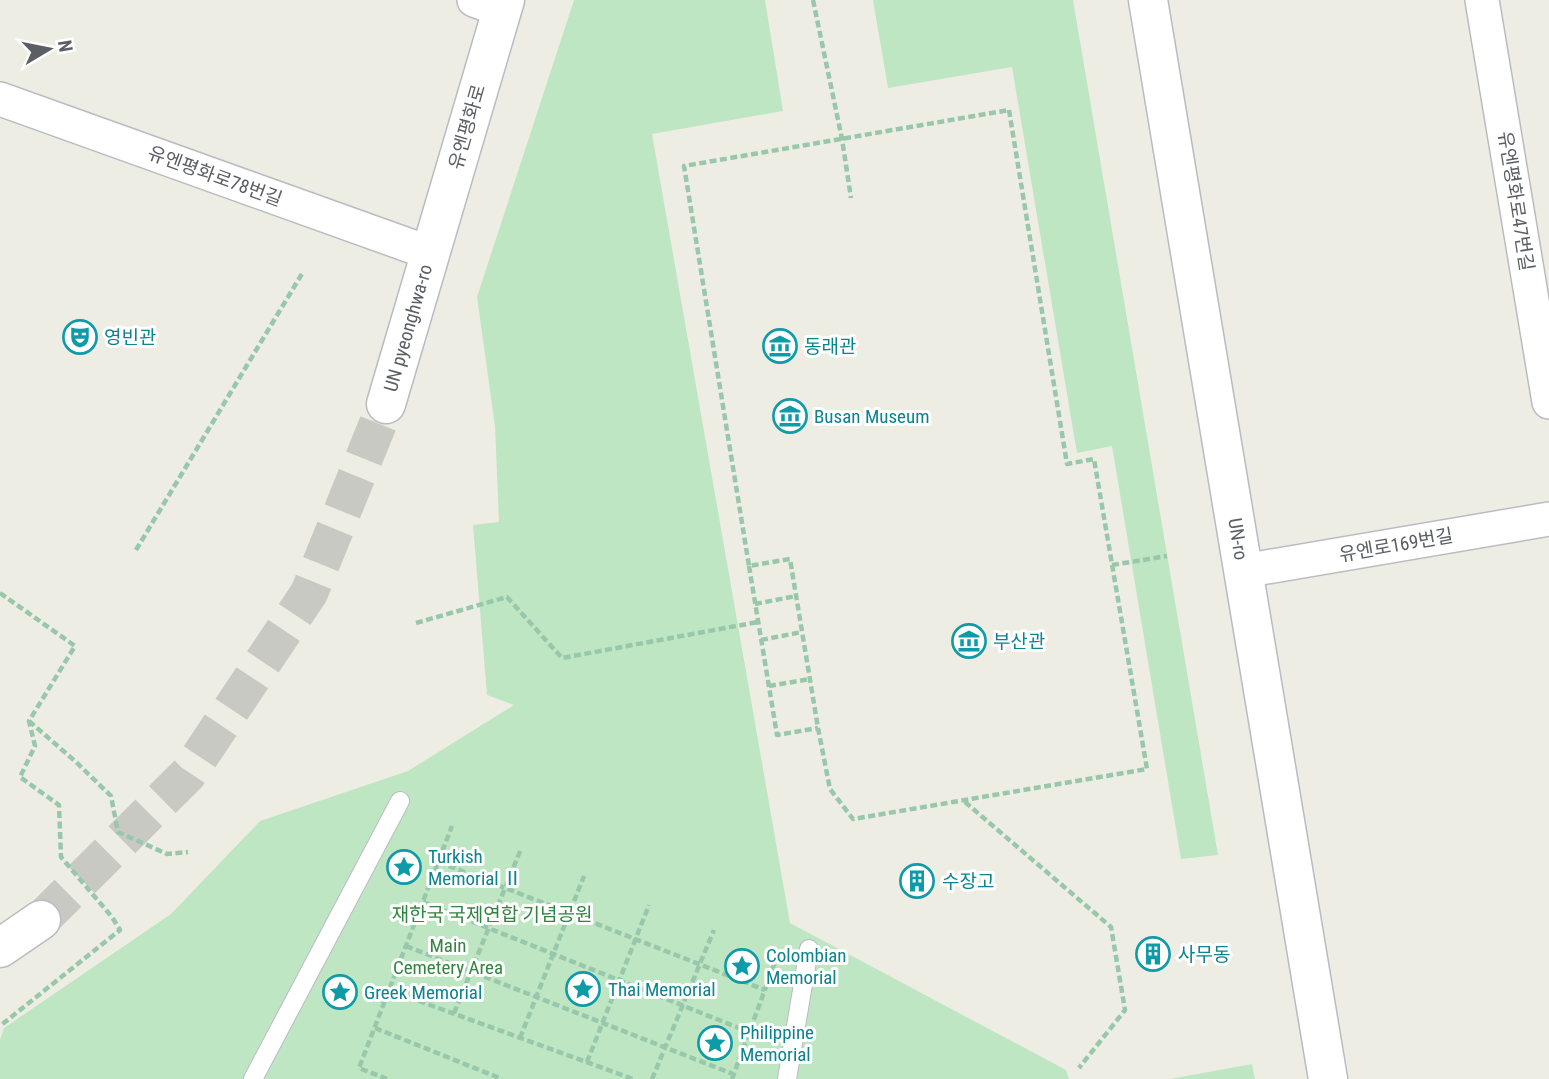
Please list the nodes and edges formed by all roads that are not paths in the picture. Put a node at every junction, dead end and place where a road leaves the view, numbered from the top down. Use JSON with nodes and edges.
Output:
{"nodes":[{"id":1,"x":1147,"y":0,"type":"edge"},
{"id":2,"x":1482,"y":0,"type":"edge"},
{"id":3,"x":493,"y":4,"type":"edge"},
{"id":4,"x":0,"y":99,"type":"edge"},
{"id":5,"x":430,"y":253,"type":"junction"},
{"id":6,"x":1549,"y":402,"type":"edge"},
{"id":7,"x":386,"y":404,"type":"tunnel mouth"},
{"id":8,"x":1549,"y":519,"type":"edge"},
{"id":9,"x":1243,"y":571,"type":"junction"},
{"id":10,"x":400,"y":802,"type":"dead end"},
{"id":11,"x":41,"y":920,"type":"tunnel mouth"},
{"id":12,"x":0,"y":948,"type":"edge"},
{"id":13,"x":809,"y":949,"type":"dead end"},
{"id":14,"x":253,"y":1079,"type":"edge"},
{"id":15,"x":787,"y":1079,"type":"edge"},
{"id":16,"x":1328,"y":1079,"type":"edge"}],
"edges":[{"from":1,"to":9,"type":"main road","name":"UN-ro"},
{"from":2,"to":6,"type":"street","name":"유엔평화로47번길"},
{"from":3,"to":5,"type":"main road","name":"유엔평화로"},
{"from":4,"to":5,"type":"street","name":"유엔평화로78번길"},
{"from":5,"to":7,"type":"main road","name":"UN pyeonghwa-ro"},
{"from":8,"to":9,"type":"street","name":"유엔로169번길"},
{"from":9,"to":16,"type":"main road","name":"UN-ro"},
{"from":10,"to":14,"type":"lane"},
{"from":11,"to":12,"type":"main road"},
{"from":13,"to":15,"type":"lane"}]}
